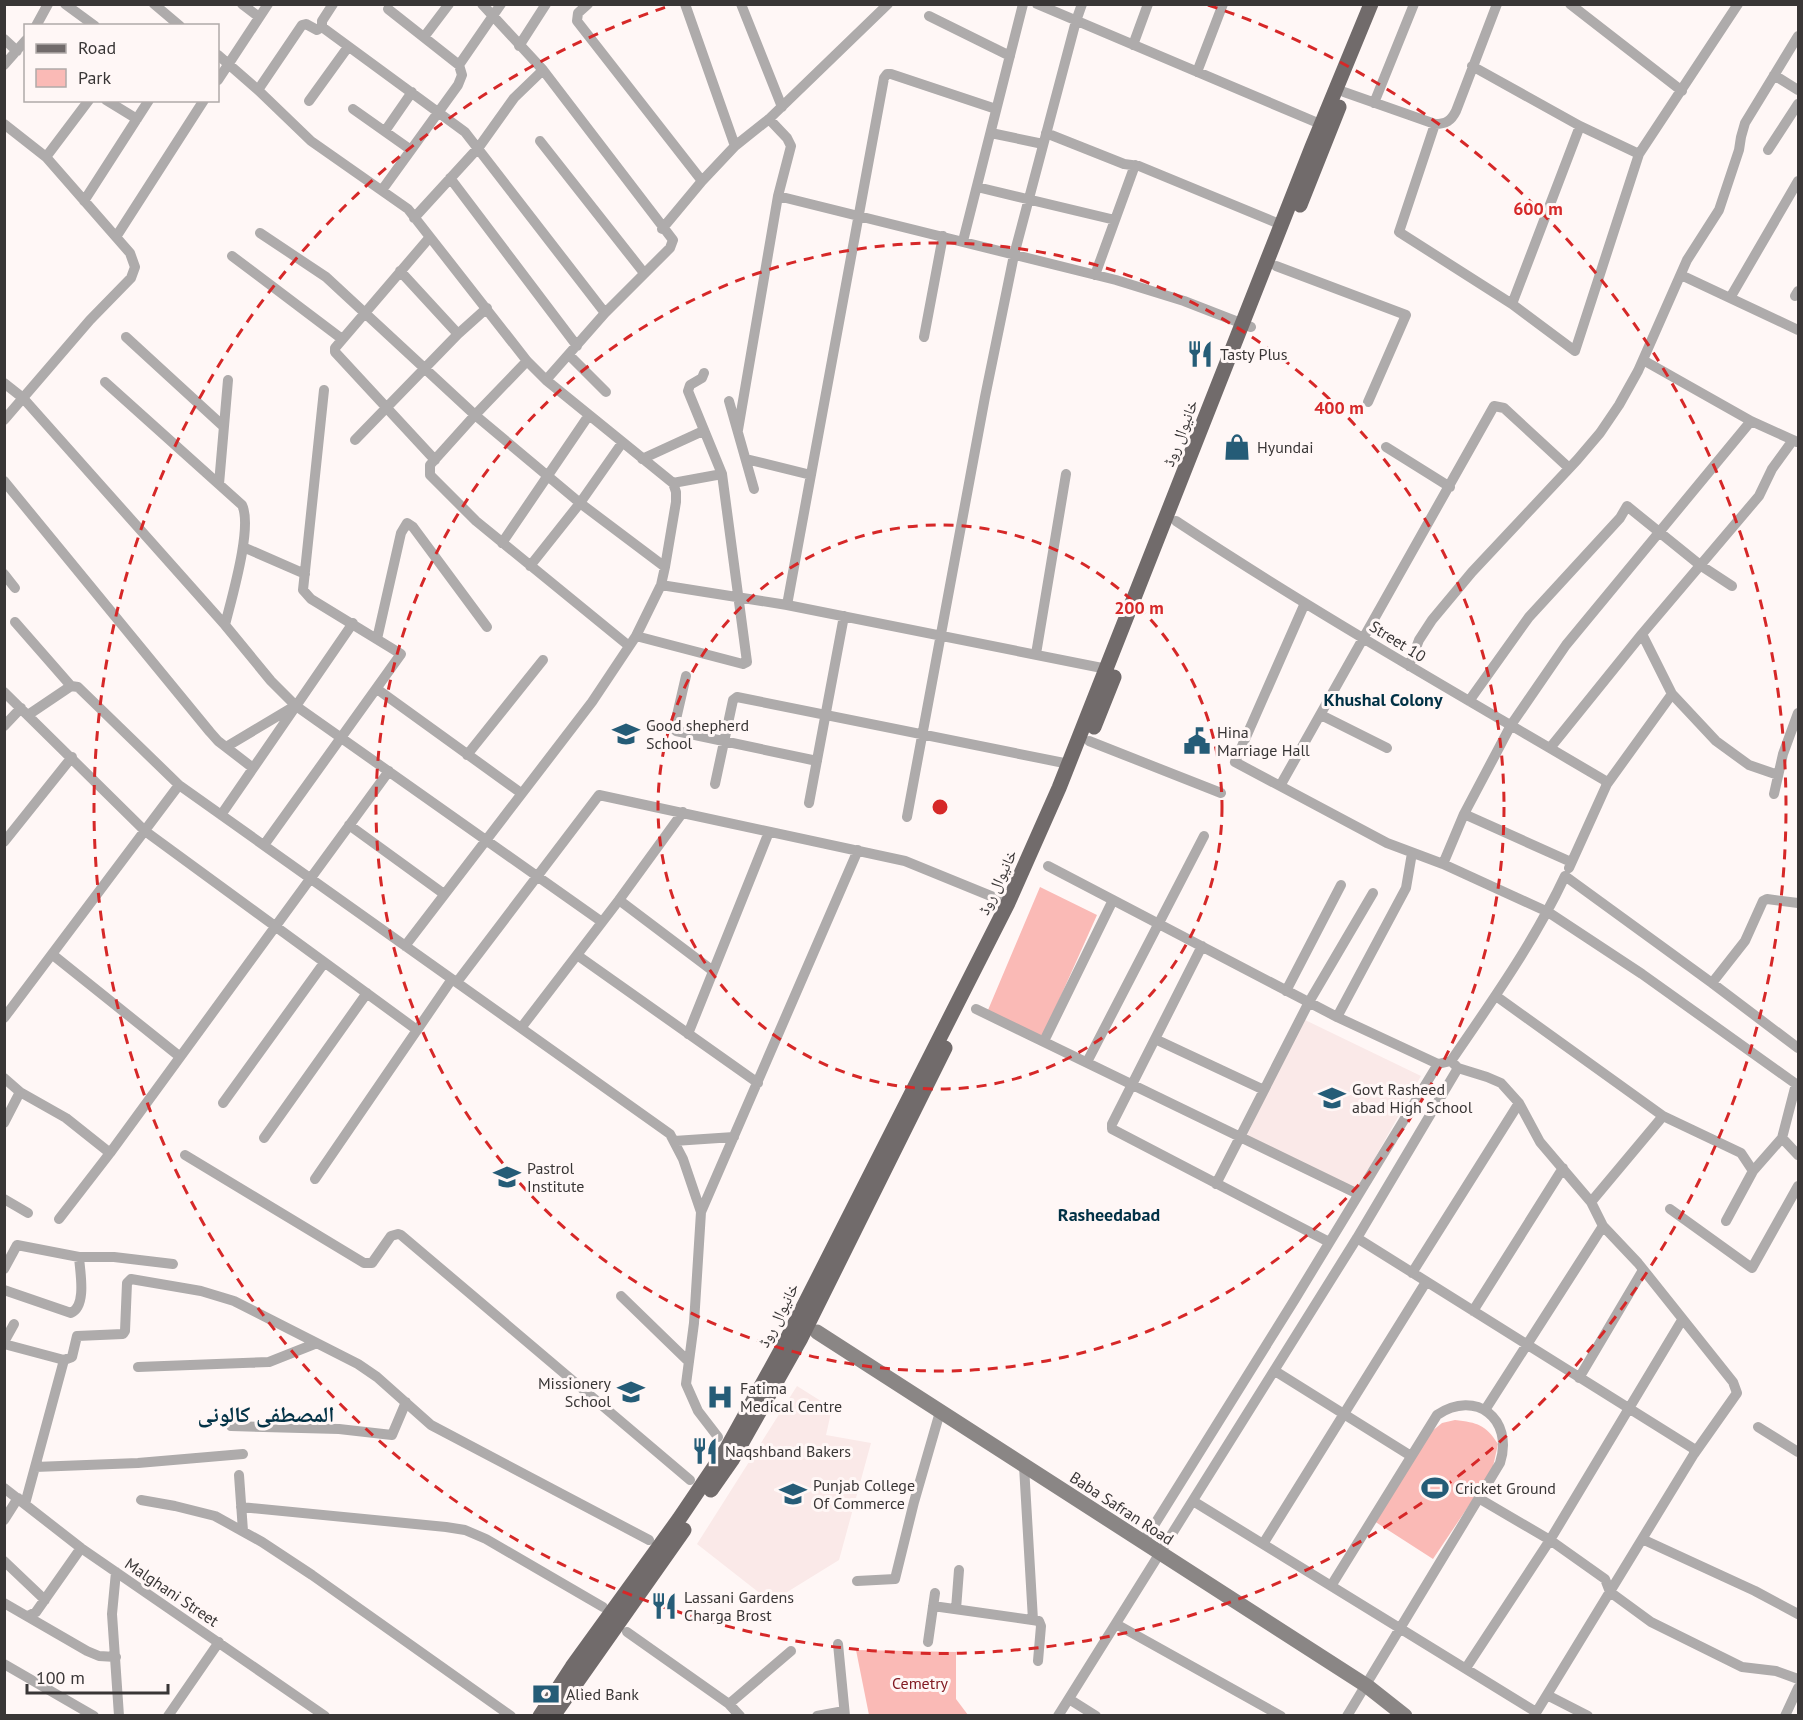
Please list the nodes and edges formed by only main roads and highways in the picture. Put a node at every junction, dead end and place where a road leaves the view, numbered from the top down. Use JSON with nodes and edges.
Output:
{"nodes":[{"id":1,"x":1374,"y":5,"type":"edge"},
{"id":2,"x":1326,"y":127,"type":"junction"},
{"id":3,"x":1247,"y":325,"type":"junction"},
{"id":4,"x":817,"y":1332,"type":"dead end"},
{"id":5,"x":540,"y":1716,"type":"edge"},
{"id":6,"x":554,"y":1716,"type":"edge"},
{"id":7,"x":1406,"y":1716,"type":"edge"}],
"edges":[{"from":1,"to":2,"type":"main road","name":"خانیوال روڈ"},
{"from":1,"to":2,"type":"main road","name":"خانیوال روڈ"},
{"from":2,"to":3,"type":"main road","name":"خانیوال روڈ"},
{"from":2,"to":3,"type":"main road","name":"خانیوال روڈ"},
{"from":3,"to":5,"type":"main road","name":"خانیوال روڈ"},
{"from":3,"to":6,"type":"main road","name":"خانیوال روڈ"},
{"from":4,"to":7,"type":"main road","name":"Baba Safran Road"}]}
